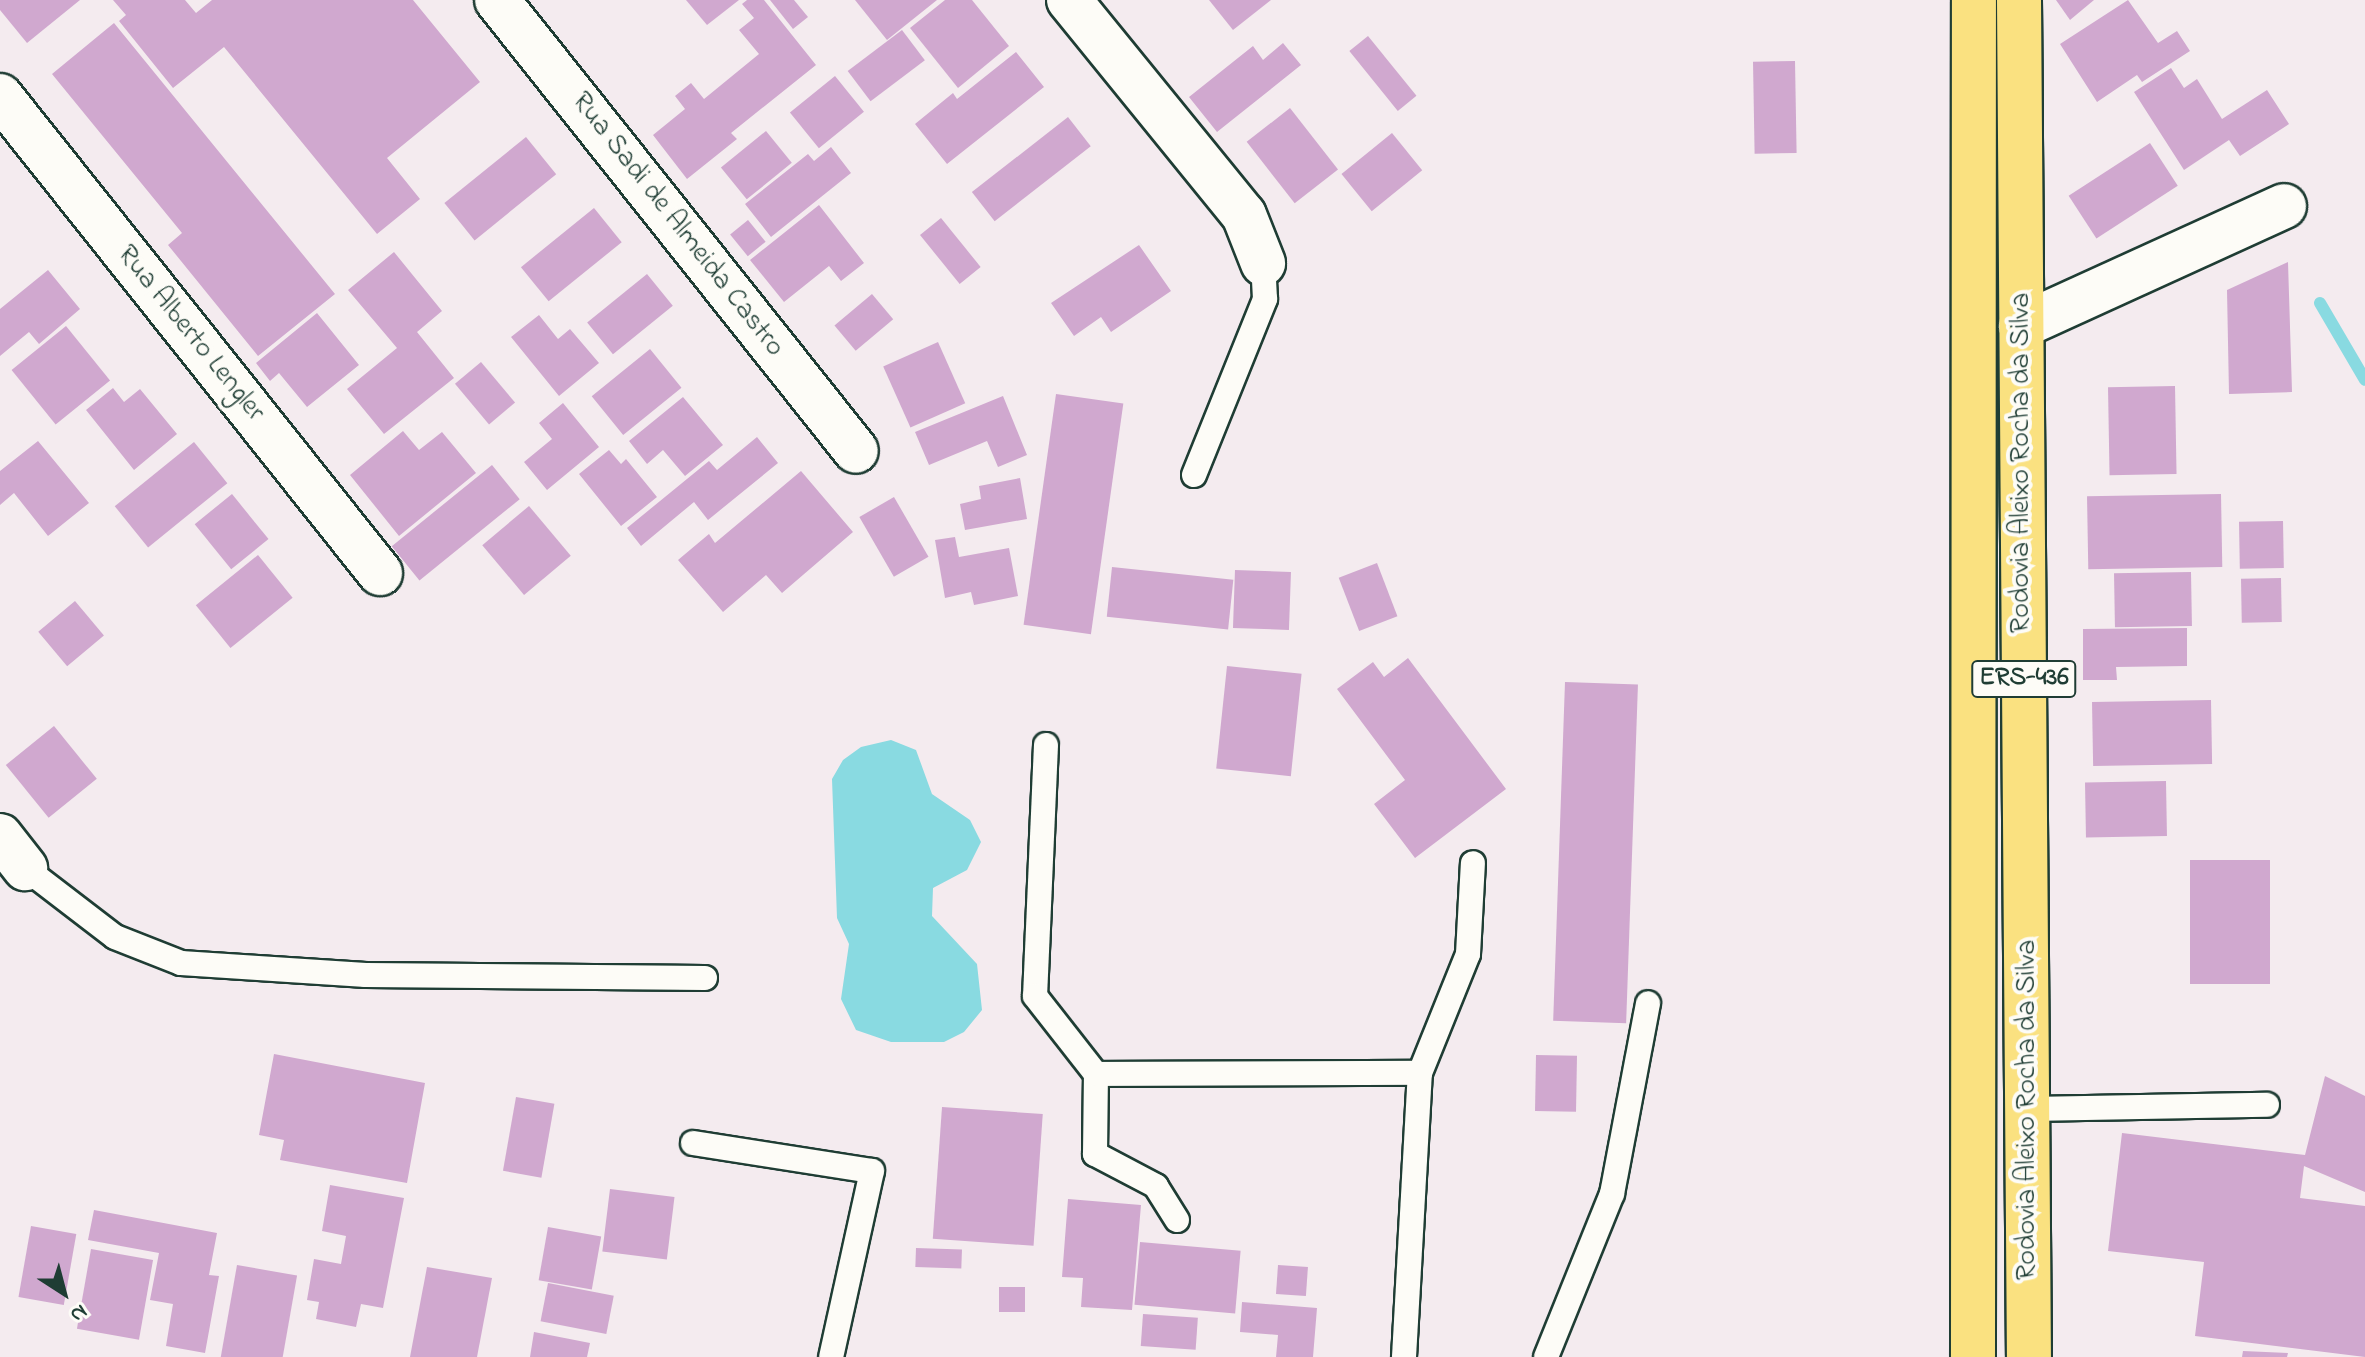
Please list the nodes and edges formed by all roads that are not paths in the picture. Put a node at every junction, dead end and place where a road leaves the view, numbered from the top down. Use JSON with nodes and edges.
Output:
{"nodes":[{"id":1,"x":497,"y":0,"type":"edge"},
{"id":2,"x":1069,"y":0,"type":"edge"},
{"id":3,"x":1974,"y":0,"type":"edge"},
{"id":4,"x":2019,"y":0,"type":"edge"},
{"id":5,"x":0,"y":96,"type":"edge"},
{"id":6,"x":2284,"y":206,"type":"dead end"},
{"id":7,"x":1263,"y":263,"type":"joint"},
{"id":8,"x":2021,"y":326,"type":"junction"},
{"id":9,"x":1970,"y":333,"type":"junction"},
{"id":10,"x":856,"y":451,"type":"dead end"},
{"id":11,"x":1194,"y":475,"type":"dead end"},
{"id":12,"x":380,"y":573,"type":"dead end"},
{"id":13,"x":1046,"y":745,"type":"dead end"},
{"id":14,"x":13,"y":852,"type":"edge"},
{"id":15,"x":1473,"y":863,"type":"dead end"},
{"id":16,"x":705,"y":978,"type":"dead end"},
{"id":17,"x":1648,"y":1003,"type":"dead end"},
{"id":18,"x":1420,"y":1073,"type":"junction"},
{"id":19,"x":1096,"y":1074,"type":"junction"},
{"id":20,"x":2267,"y":1105,"type":"dead end"},
{"id":21,"x":2028,"y":1109,"type":"junction"},
{"id":22,"x":693,"y":1143,"type":"dead end"},
{"id":23,"x":1177,"y":1220,"type":"dead end"},
{"id":24,"x":831,"y":1357,"type":"edge"},
{"id":25,"x":1404,"y":1357,"type":"edge"},
{"id":26,"x":1546,"y":1357,"type":"edge"},
{"id":27,"x":1973,"y":1357,"type":"edge"},
{"id":28,"x":2029,"y":1357,"type":"edge"}],
"edges":[{"from":1,"to":10,"type":"street","name":"Rua Sadi de Almeida Castro"},
{"from":2,"to":7,"type":"street"},
{"from":3,"to":9,"type":"main road","name":"Rodovia Aleixo Rocha da Silva","number":"ERS-436"},
{"from":4,"to":8,"type":"main road","name":"Rodovia Aleixo Rocha da Silva","number":"ERS-436"},
{"from":5,"to":12,"type":"street","name":"Rua Alberto Lengler"},
{"from":6,"to":8,"type":"street"},
{"from":7,"to":11,"type":"lane"},
{"from":8,"to":9,"type":"main road"},
{"from":8,"to":21,"type":"main road","name":"Rodovia Aleixo Rocha da Silva","number":"ERS-436"},
{"from":9,"to":27,"type":"main road","name":"Rodovia Aleixo Rocha da Silva","number":"ERS-436"},
{"from":13,"to":19,"type":"lane"},
{"from":14,"to":16,"type":"lane"},
{"from":15,"to":18,"type":"lane"},
{"from":17,"to":26,"type":"lane"},
{"from":18,"to":19,"type":"lane"},
{"from":18,"to":25,"type":"lane"},
{"from":19,"to":23,"type":"lane"},
{"from":20,"to":21,"type":"lane"},
{"from":21,"to":28,"type":"main road","name":"Rodovia Aleixo Rocha da Silva","number":"ERS-436"},
{"from":22,"to":24,"type":"lane"}]}
